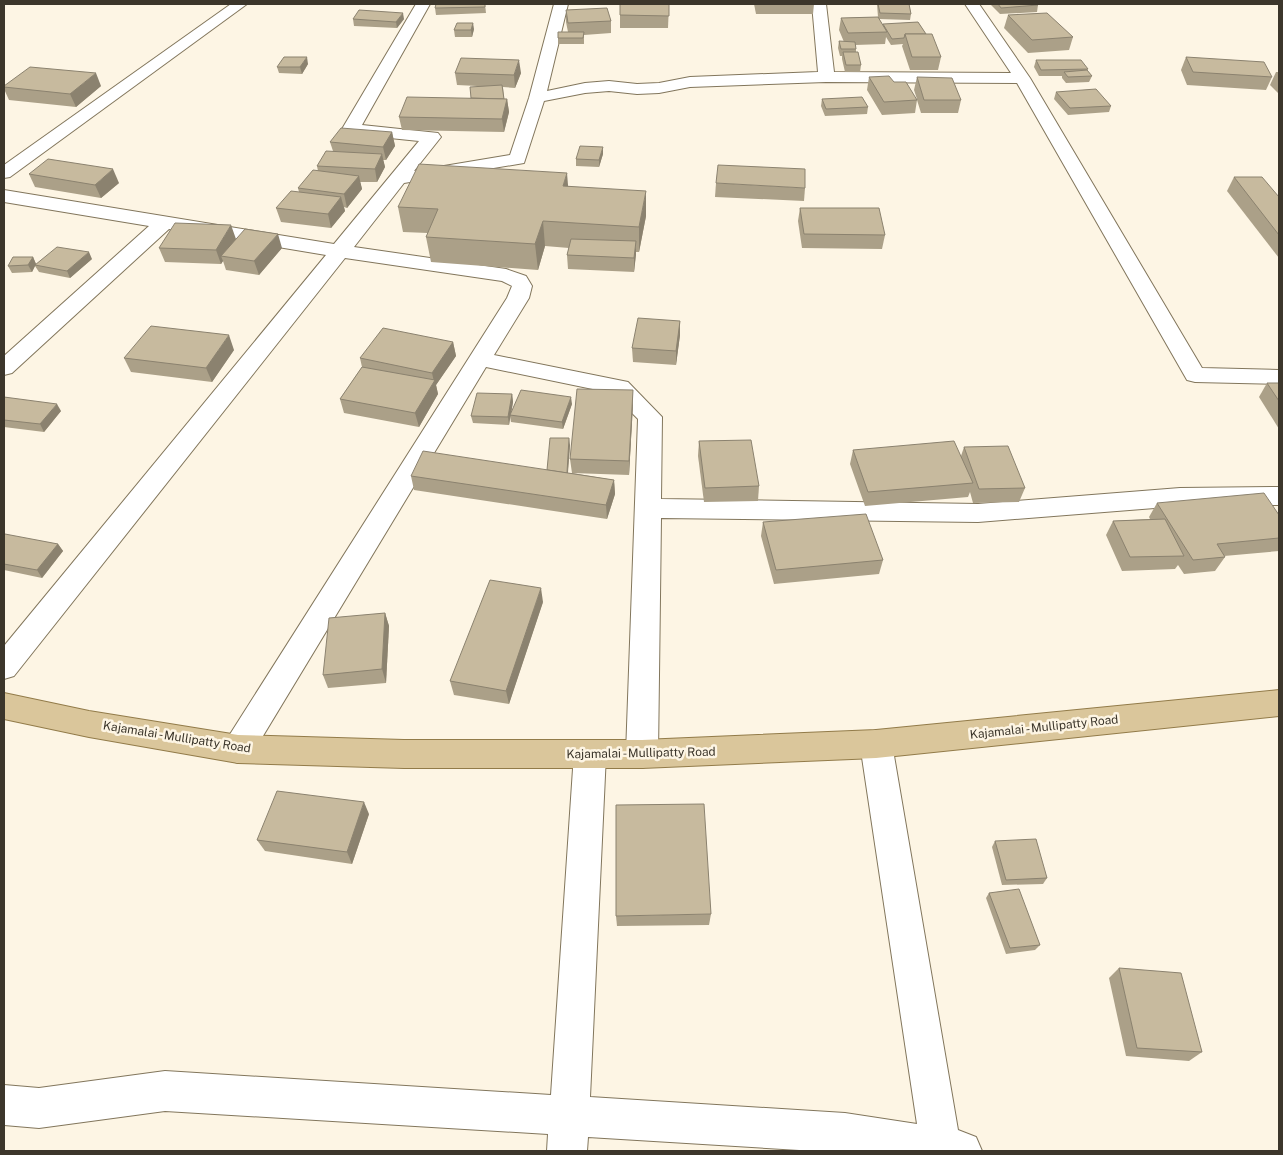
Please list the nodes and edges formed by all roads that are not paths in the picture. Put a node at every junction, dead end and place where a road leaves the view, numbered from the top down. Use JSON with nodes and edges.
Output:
{"nodes":[{"id":1,"x":240,"y":4,"type":"edge"},
{"id":2,"x":423,"y":4,"type":"edge"},
{"id":3,"x":561,"y":4,"type":"edge"},
{"id":4,"x":819,"y":4,"type":"edge"},
{"id":5,"x":972,"y":4,"type":"edge"},
{"id":6,"x":826,"y":77,"type":"junction"},
{"id":7,"x":1022,"y":78,"type":"junction"},
{"id":8,"x":537,"y":98,"type":"junction"},
{"id":9,"x":4,"y":173,"type":"edge"},
{"id":10,"x":398,"y":179,"type":"junction"},
{"id":11,"x":4,"y":196,"type":"edge"},
{"id":12,"x":164,"y":223,"type":"junction"},
{"id":13,"x":339,"y":251,"type":"junction"},
{"id":14,"x":480,"y":359,"type":"junction"},
{"id":15,"x":4,"y":368,"type":"edge"},
{"id":16,"x":1279,"y":377,"type":"edge"},
{"id":17,"x":1279,"y":496,"type":"edge"},
{"id":18,"x":649,"y":508,"type":"junction"},
{"id":19,"x":4,"y":667,"type":"edge"},
{"id":20,"x":1279,"y":703,"type":"edge"},
{"id":21,"x":4,"y":706,"type":"edge"},
{"id":22,"x":876,"y":744,"type":"junction"},
{"id":23,"x":238,"y":749,"type":"junction"},
{"id":24,"x":590,"y":754,"type":"junction"},
{"id":25,"x":642,"y":754,"type":"junction"},
{"id":26,"x":4,"y":1106,"type":"edge"},
{"id":27,"x":568,"y":1134,"type":"edge"},
{"id":28,"x":948,"y":1150,"type":"edge"}],
"edges":[{"from":1,"to":9,"type":"street"},
{"from":2,"to":10,"type":"street"},
{"from":3,"to":8,"type":"street"},
{"from":4,"to":6,"type":"street"},
{"from":5,"to":7,"type":"street"},
{"from":6,"to":7,"type":"street"},
{"from":6,"to":8,"type":"street"},
{"from":7,"to":16,"type":"street"},
{"from":8,"to":10,"type":"street"},
{"from":10,"to":13,"type":"street"},
{"from":11,"to":12,"type":"street"},
{"from":12,"to":13,"type":"street"},
{"from":12,"to":15,"type":"street"},
{"from":13,"to":14,"type":"street"},
{"from":13,"to":19,"type":"street"},
{"from":14,"to":18,"type":"street"},
{"from":14,"to":23,"type":"street"},
{"from":17,"to":18,"type":"street"},
{"from":18,"to":25,"type":"street"},
{"from":20,"to":22,"type":"main road","name":"Kajamalai - Mullipatty Road"},
{"from":21,"to":23,"type":"main road","name":"Kajamalai - Mullipatty Road"},
{"from":22,"to":25,"type":"main road","name":"Kajamalai - Mullipatty Road"},
{"from":22,"to":28,"type":"street"},
{"from":23,"to":24,"type":"main road","name":"Kajamalai - Mullipatty Road"},
{"from":24,"to":25,"type":"main road","name":"Kajamalai - Mullipatty Road"},
{"from":24,"to":27,"type":"street"},
{"from":26,"to":27,"type":"street"},
{"from":27,"to":28,"type":"street"}]}
